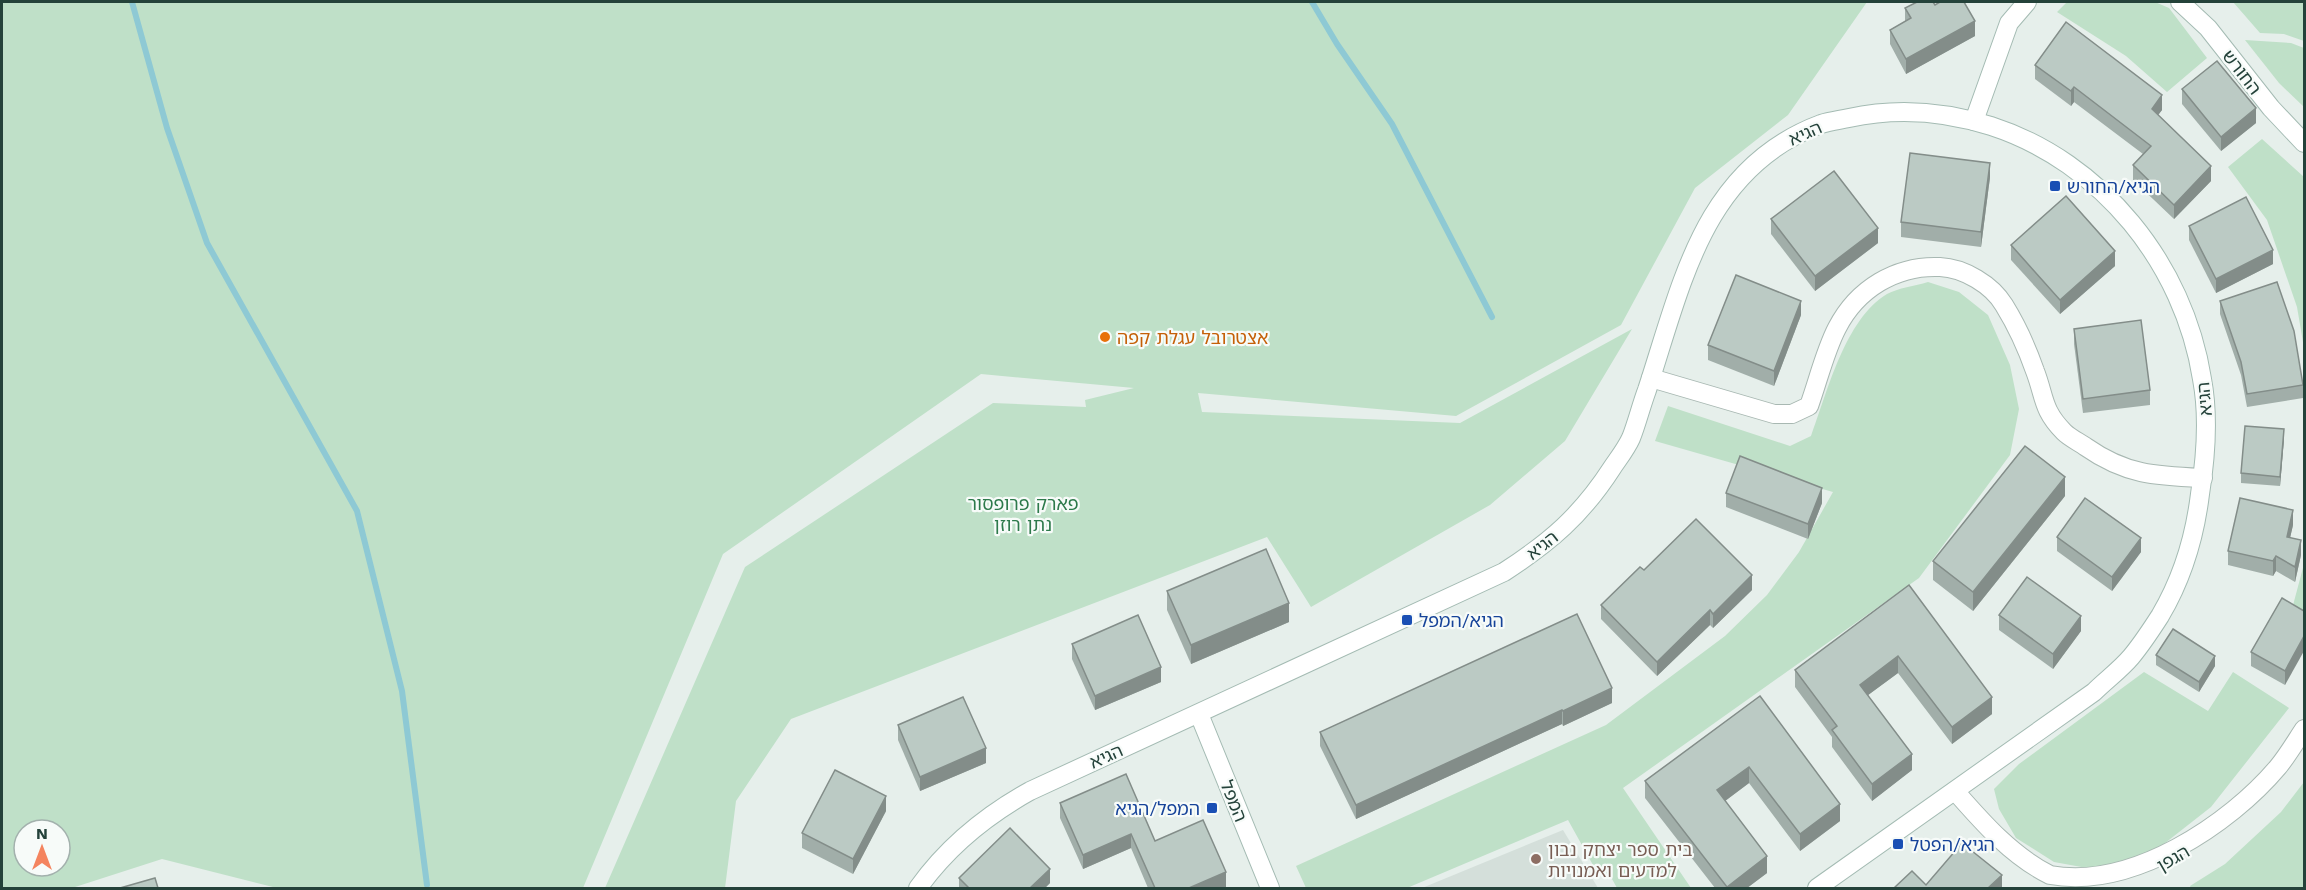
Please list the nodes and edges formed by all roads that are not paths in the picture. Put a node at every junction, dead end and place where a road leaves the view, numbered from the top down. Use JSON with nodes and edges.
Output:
{"nodes":[{"id":1,"x":2027,"y":2,"type":"edge"},
{"id":2,"x":2180,"y":2,"type":"edge"},
{"id":3,"x":1974,"y":121,"type":"junction"},
{"id":4,"x":2304,"y":143,"type":"edge"},
{"id":5,"x":1651,"y":378,"type":"junction"},
{"id":6,"x":2203,"y":478,"type":"junction"},
{"id":7,"x":1199,"y":714,"type":"junction"},
{"id":8,"x":2304,"y":729,"type":"edge"},
{"id":9,"x":1955,"y":791,"type":"junction"},
{"id":10,"x":918,"y":888,"type":"edge"},
{"id":11,"x":1270,"y":888,"type":"edge"},
{"id":12,"x":1817,"y":888,"type":"edge"}],
"edges":[{"from":1,"to":3,"type":"street"},
{"from":2,"to":4,"type":"street","name":"החורש"},
{"from":3,"to":5,"type":"street","name":"הגיא"},
{"from":3,"to":6,"type":"street","name":"הגיא"},
{"from":5,"to":6,"type":"street"},
{"from":5,"to":7,"type":"street","name":"הגיא"},
{"from":6,"to":9,"type":"street","name":"הגיא"},
{"from":7,"to":10,"type":"street","name":"הגיא"},
{"from":7,"to":11,"type":"street","name":"המפל"},
{"from":8,"to":9,"type":"street","name":"הגפן"},
{"from":9,"to":12,"type":"street","name":"הגיא"}]}
